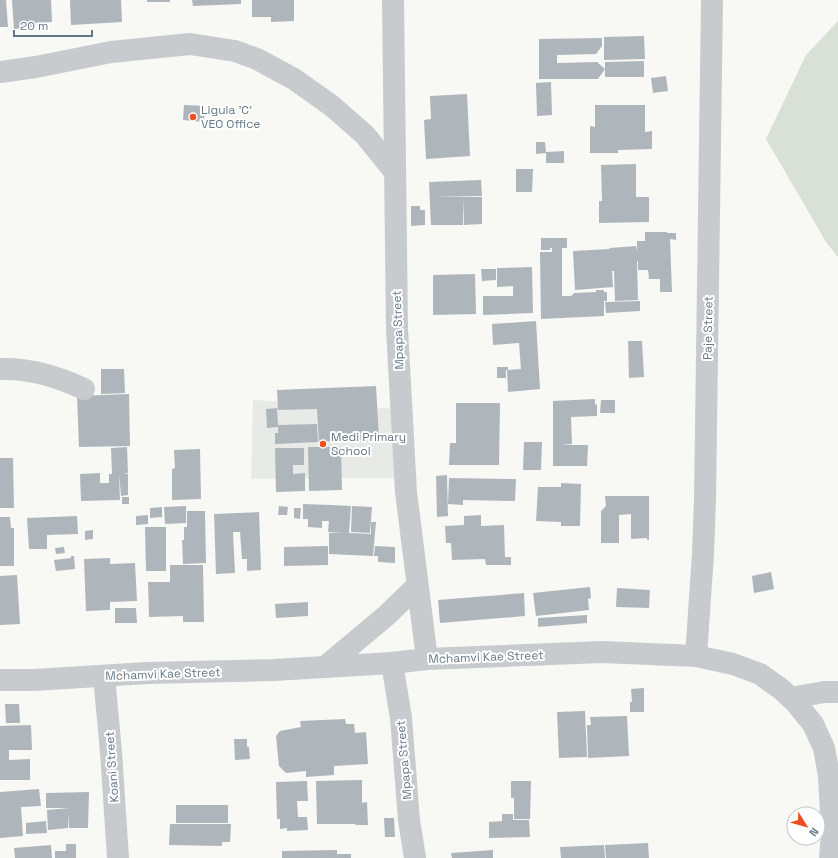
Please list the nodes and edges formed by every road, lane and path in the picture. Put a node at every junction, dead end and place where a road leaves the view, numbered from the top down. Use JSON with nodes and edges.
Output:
{"nodes":[{"id":1,"x":393,"y":0,"type":"edge"},
{"id":2,"x":712,"y":0,"type":"edge"},
{"id":3,"x":0,"y":72,"type":"edge"},
{"id":4,"x":394,"y":171,"type":"junction"},
{"id":5,"x":0,"y":369,"type":"edge"},
{"id":6,"x":84,"y":389,"type":"dead end"},
{"id":7,"x":417,"y":586,"type":"junction"},
{"id":8,"x":696,"y":656,"type":"junction"},
{"id":9,"x":427,"y":659,"type":"junction"},
{"id":10,"x":392,"y":663,"type":"junction"},
{"id":11,"x":325,"y":667,"type":"junction"},
{"id":12,"x":104,"y":676,"type":"junction"},
{"id":13,"x":0,"y":680,"type":"edge"},
{"id":14,"x":838,"y":692,"type":"edge"},
{"id":15,"x":791,"y":698,"type":"junction"},
{"id":16,"x":835,"y":834,"type":"edge"},
{"id":17,"x":118,"y":858,"type":"edge"},
{"id":18,"x":415,"y":858,"type":"edge"},
{"id":19,"x":830,"y":858,"type":"edge"}],
"edges":[{"from":1,"to":4,"type":"street","name":"Mpapa Street"},
{"from":2,"to":8,"type":"street","name":"Paje Street"},
{"from":3,"to":4,"type":"street"},
{"from":4,"to":7,"type":"street","name":"Mpapa Street"},
{"from":5,"to":6,"type":"street"},
{"from":7,"to":9,"type":"street","name":"Mpapa Street"},
{"from":7,"to":11,"type":"street"},
{"from":8,"to":9,"type":"street","name":"Mchamvi Kae Street"},
{"from":8,"to":15,"type":"street","name":"Mchamvi Kae Street"},
{"from":9,"to":10,"type":"street","name":"Mchamvi Kae Street"},
{"from":10,"to":11,"type":"street","name":"Mchamvi Kae Street"},
{"from":10,"to":18,"type":"street","name":"Mpapa Street"},
{"from":11,"to":12,"type":"street","name":"Mchamvi Kae Street"},
{"from":12,"to":13,"type":"street","name":"Mchamvi Kae Street"},
{"from":12,"to":17,"type":"street","name":"Koani Street"},
{"from":14,"to":15,"type":"street"},
{"from":15,"to":16,"type":"street","name":"Mchamvi Kae Street"},
{"from":16,"to":19,"type":"street","name":"Mchamvi Kae Street"}]}
